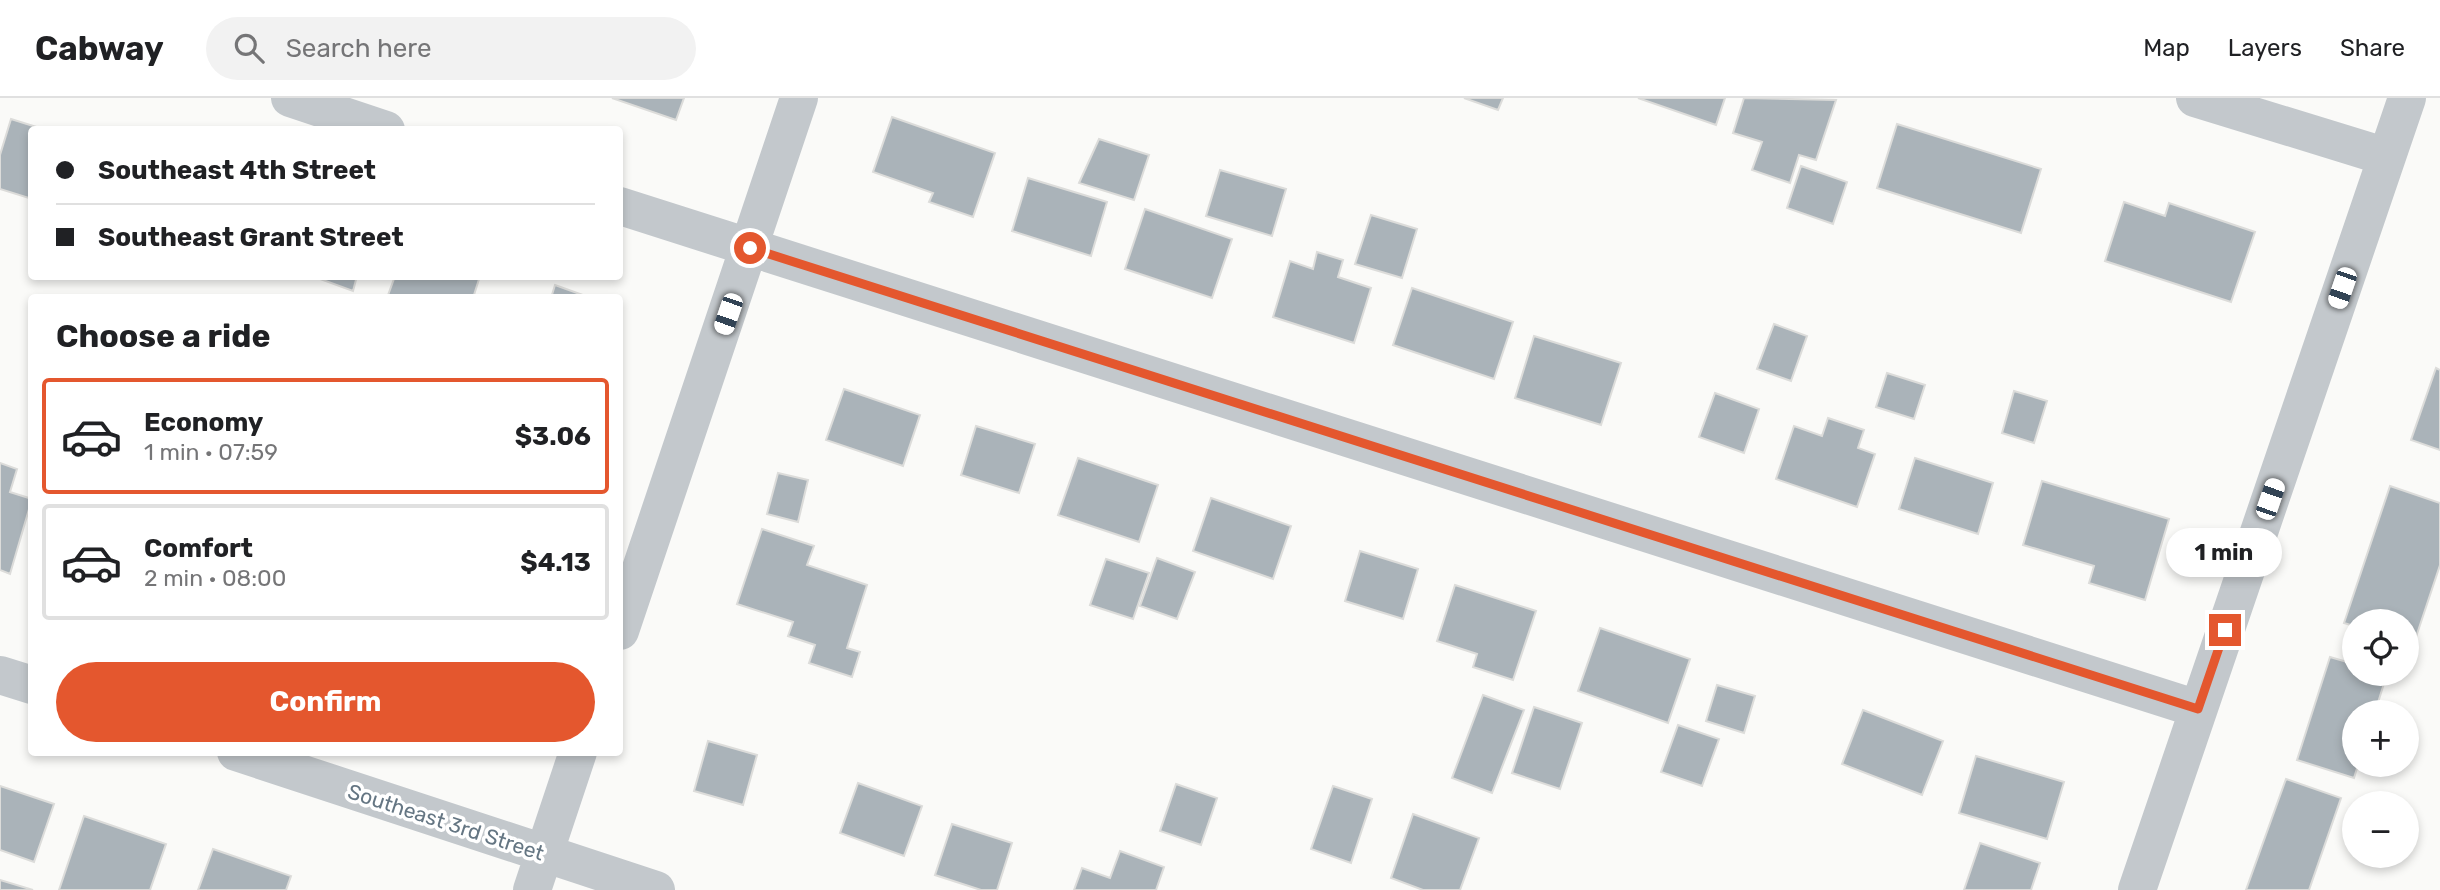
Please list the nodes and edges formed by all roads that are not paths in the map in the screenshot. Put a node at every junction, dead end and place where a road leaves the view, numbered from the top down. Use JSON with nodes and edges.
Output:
{"nodes":[{"id":1,"x":290,"y":98,"type":"edge"},
{"id":2,"x":799,"y":98,"type":"edge"},
{"id":3,"x":2195,"y":98,"type":"edge"},
{"id":4,"x":2407,"y":98,"type":"edge"},
{"id":5,"x":374,"y":126,"type":"edge"},
{"id":6,"x":2387,"y":157,"type":"junction"},
{"id":7,"x":623,"y":207,"type":"edge"},
{"id":8,"x":750,"y":248,"type":"junction"},
{"id":9,"x":623,"y":622,"type":"edge"},
{"id":10,"x":0,"y":675,"type":"edge"},
{"id":11,"x":28,"y":684,"type":"edge"},
{"id":12,"x":2198,"y":709,"type":"junction"},
{"id":13,"x":248,"y":756,"type":"edge"},
{"id":14,"x":577,"y":756,"type":"edge"},
{"id":15,"x":544,"y":854,"type":"junction"},
{"id":16,"x":532,"y":890,"type":"edge"},
{"id":17,"x":656,"y":890,"type":"edge"},
{"id":18,"x":2137,"y":890,"type":"edge"}],
"edges":[{"from":1,"to":5,"type":"street"},
{"from":2,"to":8,"type":"street"},
{"from":3,"to":6,"type":"street"},
{"from":4,"to":6,"type":"street"},
{"from":6,"to":12,"type":"street"},
{"from":7,"to":8,"type":"street"},
{"from":8,"to":9,"type":"street"},
{"from":8,"to":12,"type":"street"},
{"from":10,"to":11,"type":"street"},
{"from":12,"to":18,"type":"street"},
{"from":13,"to":15,"type":"street","name":"Southeast 3rd Street"},
{"from":14,"to":15,"type":"street"},
{"from":15,"to":16,"type":"street"},
{"from":15,"to":17,"type":"street","name":"Southeast 3rd Street"}]}
